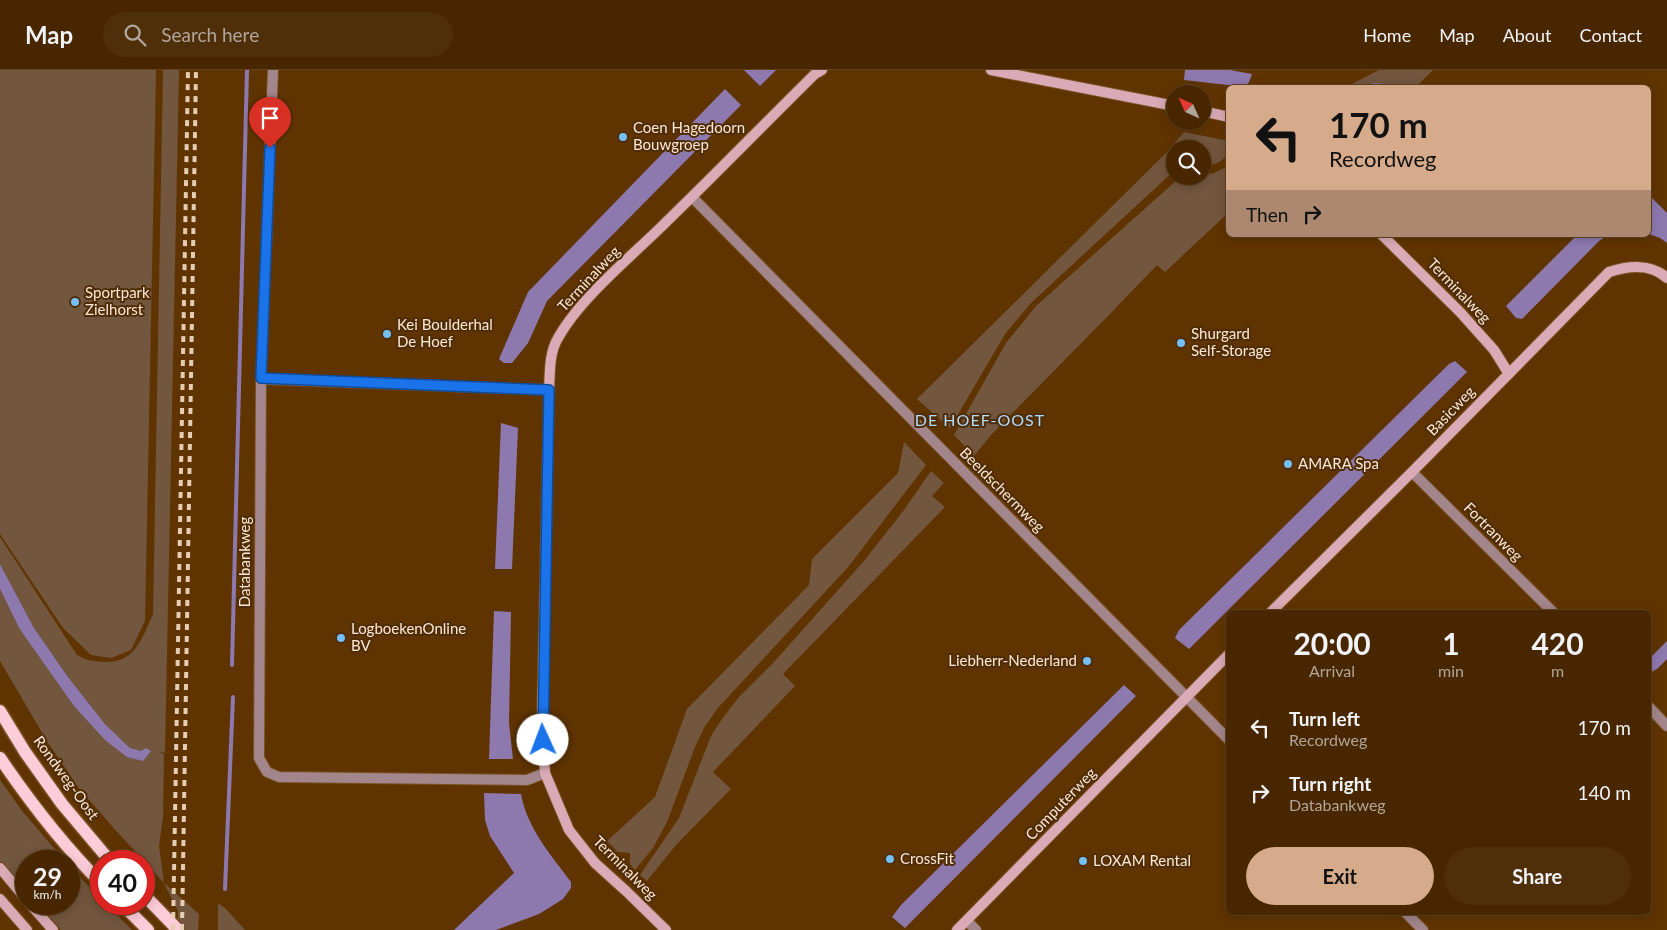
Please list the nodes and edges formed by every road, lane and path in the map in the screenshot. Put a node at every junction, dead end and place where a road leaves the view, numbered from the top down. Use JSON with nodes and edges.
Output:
{"nodes":[{"id":1,"x":273,"y":70,"type":"edge"},
{"id":2,"x":822,"y":70,"type":"edge"},
{"id":3,"x":991,"y":70,"type":"edge"},
{"id":4,"x":1166,"y":104,"type":"edge"},
{"id":5,"x":1211,"y":113,"type":"edge"},
{"id":6,"x":1226,"y":116,"type":"edge"},
{"id":7,"x":692,"y":197,"type":"junction"},
{"id":8,"x":1384,"y":237,"type":"edge"},
{"id":9,"x":1667,"y":278,"type":"edge"},
{"id":10,"x":1508,"y":374,"type":"junction"},
{"id":11,"x":261,"y":378,"type":"junction"},
{"id":12,"x":549,"y":390,"type":"junction"},
{"id":13,"x":1412,"y":472,"type":"junction"},
{"id":14,"x":1273,"y":610,"type":"edge"},
{"id":15,"x":1551,"y":610,"type":"edge"},
{"id":16,"x":1226,"y":657,"type":"edge"},
{"id":17,"x":1185,"y":698,"type":"junction"},
{"id":18,"x":1651,"y":709,"type":"edge"},
{"id":19,"x":0,"y":711,"type":"edge"},
{"id":20,"x":1667,"y":726,"type":"edge"},
{"id":21,"x":1226,"y":737,"type":"edge"},
{"id":22,"x":0,"y":758,"type":"edge"},
{"id":23,"x":545,"y":773,"type":"junction"},
{"id":24,"x":101,"y":850,"type":"edge"},
{"id":25,"x":0,"y":868,"type":"edge"},
{"id":26,"x":90,"y":871,"type":"edge"},
{"id":27,"x":15,"y":886,"type":"edge"},
{"id":28,"x":0,"y":899,"type":"edge"},
{"id":29,"x":155,"y":907,"type":"edge"},
{"id":30,"x":40,"y":915,"type":"edge"},
{"id":31,"x":133,"y":915,"type":"edge"},
{"id":32,"x":1408,"y":915,"type":"edge"},
{"id":33,"x":967,"y":921,"type":"junction"},
{"id":34,"x":27,"y":930,"type":"edge"},
{"id":35,"x":53,"y":930,"type":"edge"},
{"id":36,"x":148,"y":930,"type":"edge"},
{"id":37,"x":178,"y":930,"type":"edge"},
{"id":38,"x":666,"y":930,"type":"edge"},
{"id":39,"x":957,"y":930,"type":"edge"},
{"id":40,"x":976,"y":930,"type":"edge"},
{"id":41,"x":1423,"y":930,"type":"edge"}],
"edges":[{"from":1,"to":11,"type":"street","name":"Databankweg"},
{"from":2,"to":7,"type":"street","name":"Terminalweg"},
{"from":3,"to":4,"type":"street"},
{"from":5,"to":6,"type":"street"},
{"from":7,"to":12,"type":"street","name":"Terminalweg"},
{"from":7,"to":17,"type":"street","name":"Beeldschermweg"},
{"from":8,"to":10,"type":"street","name":"Terminalweg"},
{"from":9,"to":10,"type":"street","name":"Basicweg"},
{"from":10,"to":13,"type":"street","name":"Basicweg"},
{"from":11,"to":12,"type":"street"},
{"from":11,"to":23,"type":"street","name":"Databankweg"},
{"from":12,"to":23,"type":"street","name":"Terminalweg"},
{"from":13,"to":14,"type":"street","name":"Basicweg"},
{"from":13,"to":15,"type":"street","name":"Fortranweg"},
{"from":16,"to":17,"type":"street"},
{"from":17,"to":21,"type":"street","name":"Beeldschermweg"},
{"from":17,"to":33,"type":"street","name":"Computerweg"},
{"from":18,"to":20,"type":"street"},
{"from":19,"to":24,"type":"main road","name":"Rondweg-Oost"},
{"from":22,"to":26,"type":"main road"},
{"from":23,"to":38,"type":"street","name":"Terminalweg"},
{"from":25,"to":27,"type":"street"},
{"from":28,"to":34,"type":"street"},
{"from":29,"to":37,"type":"main road"},
{"from":30,"to":35,"type":"street"},
{"from":31,"to":36,"type":"main road"},
{"from":32,"to":41,"type":"street"},
{"from":33,"to":39,"type":"street","name":"Computerweg"},
{"from":33,"to":40,"type":"street"}]}
